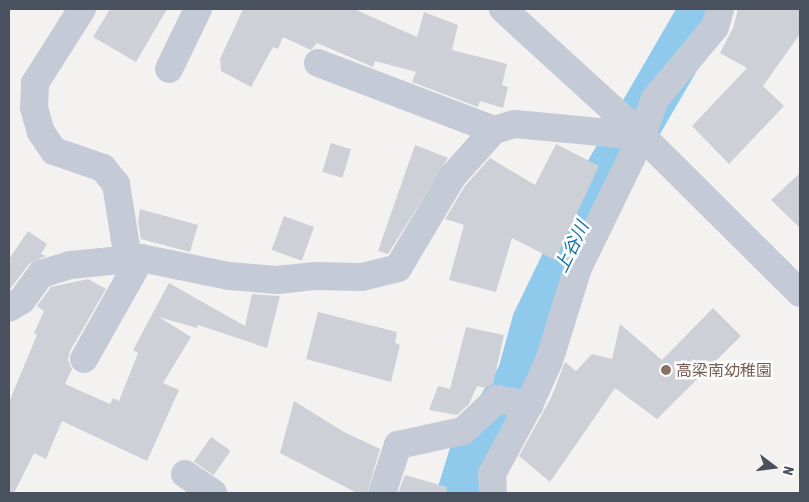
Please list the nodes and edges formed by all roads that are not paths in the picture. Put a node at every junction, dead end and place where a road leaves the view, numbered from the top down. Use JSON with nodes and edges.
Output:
{"nodes":[{"id":1,"x":82,"y":9,"type":"edge"},
{"id":2,"x":198,"y":9,"type":"edge"},
{"id":3,"x":503,"y":9,"type":"edge"},
{"id":4,"x":720,"y":9,"type":"edge"},
{"id":5,"x":318,"y":63,"type":"dead end"},
{"id":6,"x":168,"y":69,"type":"dead end"},
{"id":7,"x":494,"y":130,"type":"junction"},
{"id":8,"x":642,"y":136,"type":"junction"},
{"id":9,"x":135,"y":258,"type":"junction"},
{"id":10,"x":800,"y":293,"type":"edge"},
{"id":11,"x":9,"y":308,"type":"edge"},
{"id":12,"x":84,"y":359,"type":"dead end"},
{"id":13,"x":529,"y":406,"type":"junction"},
{"id":14,"x":185,"y":474,"type":"dead end"},
{"id":15,"x":213,"y":493,"type":"edge"},
{"id":16,"x":382,"y":493,"type":"edge"},
{"id":17,"x":493,"y":493,"type":"edge"}],
"edges":[{"from":1,"to":9,"type":"street"},
{"from":2,"to":6,"type":"street"},
{"from":3,"to":8,"type":"street"},
{"from":4,"to":8,"type":"street"},
{"from":5,"to":7,"type":"street"},
{"from":7,"to":8,"type":"street"},
{"from":7,"to":9,"type":"street"},
{"from":8,"to":10,"type":"street"},
{"from":8,"to":13,"type":"street"},
{"from":9,"to":11,"type":"street"},
{"from":9,"to":12,"type":"street"},
{"from":13,"to":16,"type":"street"},
{"from":13,"to":17,"type":"street"},
{"from":14,"to":15,"type":"street"}]}
